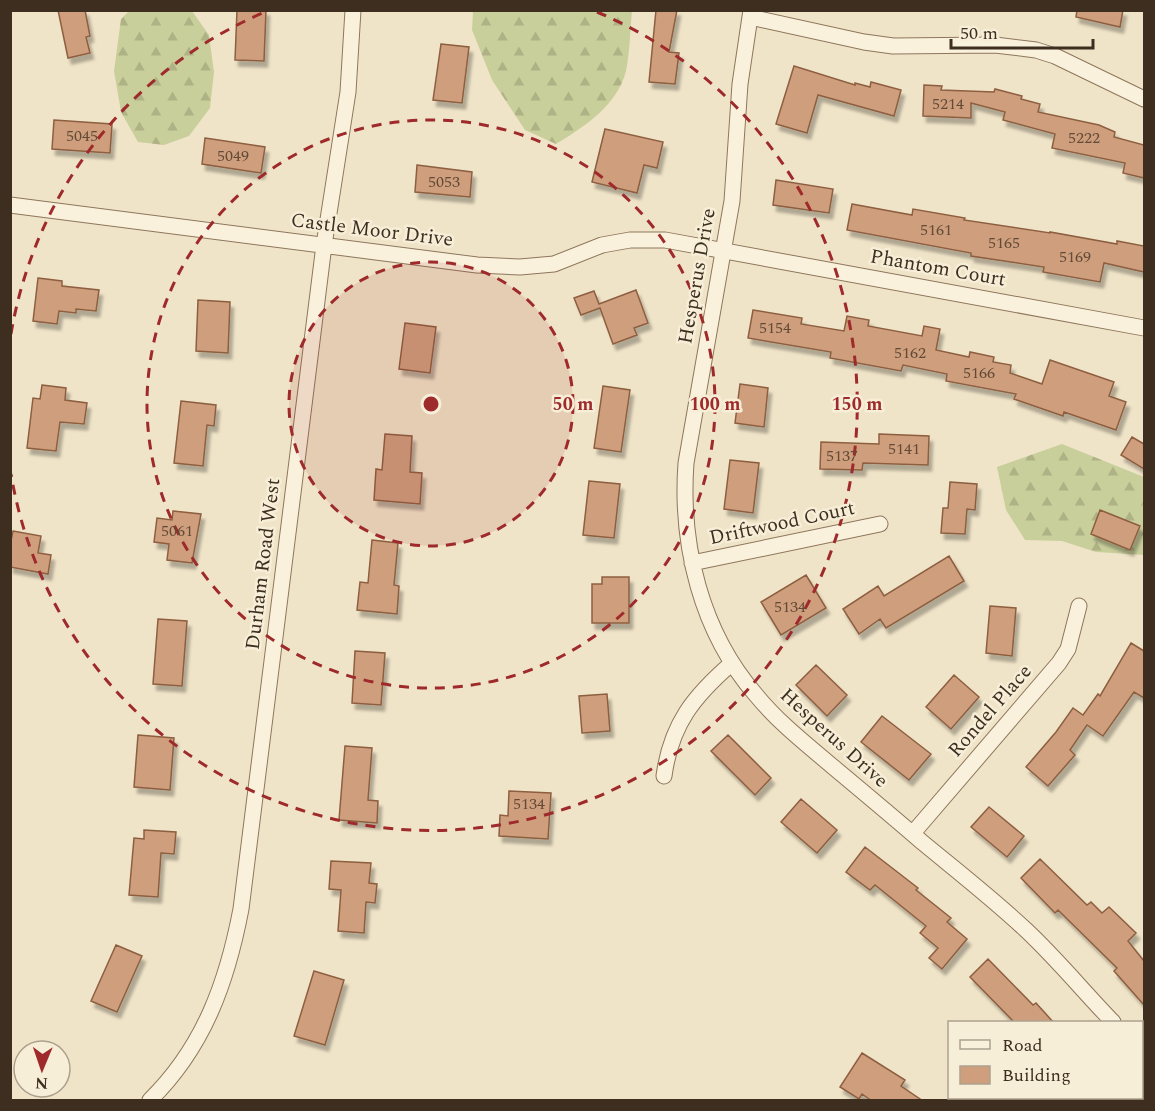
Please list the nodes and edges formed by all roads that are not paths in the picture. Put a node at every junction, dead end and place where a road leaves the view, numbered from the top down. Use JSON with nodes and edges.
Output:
{"nodes":[{"id":1,"x":353,"y":10,"type":"edge"},
{"id":2,"x":751,"y":14,"type":"edge"},
{"id":3,"x":1144,"y":99,"type":"edge"},
{"id":4,"x":10,"y":205,"type":"edge"},
{"id":5,"x":324,"y":245,"type":"junction"},
{"id":6,"x":725,"y":250,"type":"junction"},
{"id":7,"x":1144,"y":328,"type":"edge"},
{"id":8,"x":880,"y":524,"type":"dead end"},
{"id":9,"x":692,"y":563,"type":"junction"},
{"id":10,"x":1079,"y":606,"type":"dead end"},
{"id":11,"x":732,"y":663,"type":"junction"},
{"id":12,"x":664,"y":776,"type":"dead end"},
{"id":13,"x":912,"y":833,"type":"junction"},
{"id":14,"x":1111,"y":1021,"type":"edge"},
{"id":15,"x":150,"y":1101,"type":"edge"}],
"edges":[{"from":1,"to":5,"type":"street","name":"Durham Road West"},
{"from":2,"to":3,"type":"street"},
{"from":2,"to":6,"type":"street","name":"Hesperus Drive"},
{"from":4,"to":5,"type":"street","name":"Castle Moor Drive"},
{"from":5,"to":6,"type":"street","name":"Castle Moor Drive"},
{"from":5,"to":15,"type":"street","name":"Durham Road West"},
{"from":6,"to":7,"type":"street","name":"Phantom Court"},
{"from":6,"to":9,"type":"street","name":"Hesperus Drive"},
{"from":8,"to":9,"type":"street","name":"Driftwood Court"},
{"from":9,"to":11,"type":"street","name":"Hesperus Drive"},
{"from":10,"to":13,"type":"street","name":"Rondel Place"},
{"from":11,"to":12,"type":"street"},
{"from":11,"to":13,"type":"street","name":"Hesperus Drive"},
{"from":13,"to":14,"type":"street","name":"Hesperus Drive"}]}
